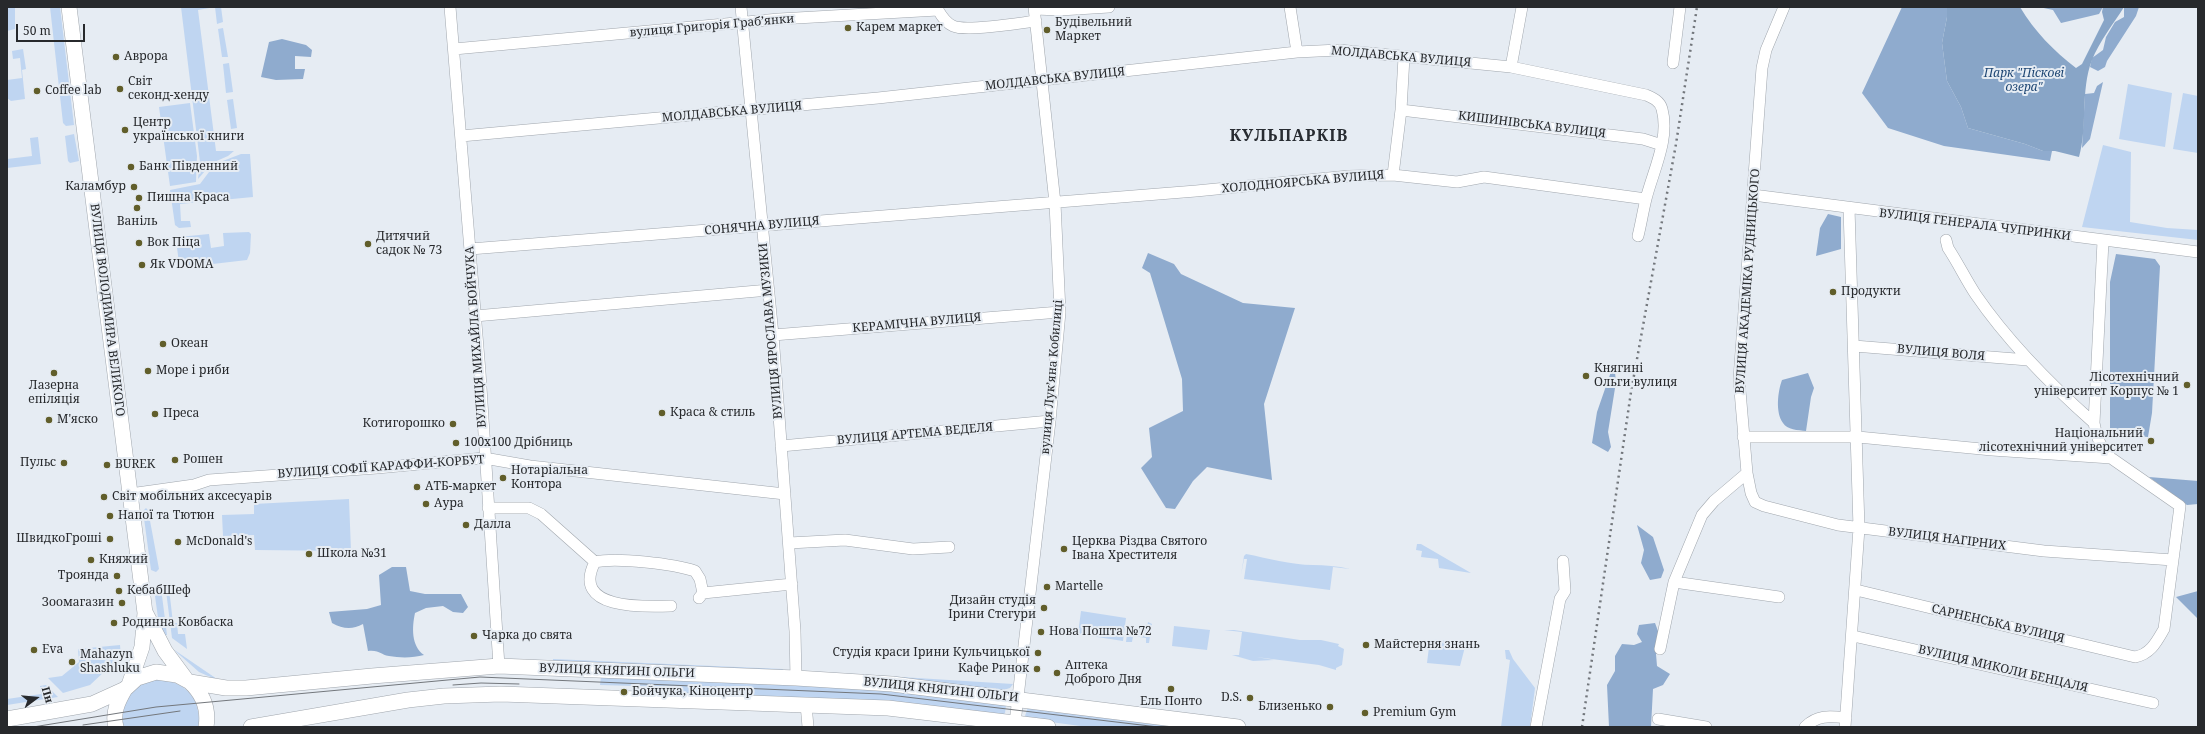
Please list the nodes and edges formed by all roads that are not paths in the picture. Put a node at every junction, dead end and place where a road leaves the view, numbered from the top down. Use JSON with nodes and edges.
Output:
{"nodes":[{"id":1,"x":69,"y":7,"type":"edge"},
{"id":2,"x":450,"y":7,"type":"edge"},
{"id":3,"x":741,"y":7,"type":"edge"},
{"id":4,"x":1109,"y":7,"type":"edge"},
{"id":5,"x":1290,"y":7,"type":"edge"},
{"id":6,"x":1522,"y":7,"type":"edge"},
{"id":7,"x":1680,"y":7,"type":"edge"},
{"id":8,"x":1784,"y":7,"type":"edge"},
{"id":9,"x":1034,"y":8,"type":"edge"},
{"id":10,"x":1036,"y":21,"type":"junction"},
{"id":11,"x":742,"y":24,"type":"junction"},
{"id":12,"x":454,"y":49,"type":"junction"},
{"id":13,"x":1297,"y":52,"type":"junction"},
{"id":14,"x":1404,"y":57,"type":"junction"},
{"id":15,"x":1673,"y":63,"type":"dead end"},
{"id":16,"x":1511,"y":67,"type":"junction"},
{"id":17,"x":1042,"y":81,"type":"junction"},
{"id":18,"x":750,"y":110,"type":"junction"},
{"id":19,"x":1401,"y":110,"type":"junction"},
{"id":20,"x":461,"y":136,"type":"junction"},
{"id":21,"x":1662,"y":145,"type":"junction"},
{"id":22,"x":1393,"y":175,"type":"junction"},
{"id":23,"x":1752,"y":195,"type":"junction"},
{"id":24,"x":1646,"y":199,"type":"junction"},
{"id":25,"x":1055,"y":202,"type":"junction"},
{"id":26,"x":1849,"y":208,"type":"junction"},
{"id":27,"x":761,"y":226,"type":"junction"},
{"id":28,"x":1638,"y":236,"type":"dead end"},
{"id":29,"x":1946,"y":240,"type":"dead end"},
{"id":30,"x":2103,"y":241,"type":"junction"},
{"id":31,"x":470,"y":249,"type":"junction"},
{"id":32,"x":2198,"y":252,"type":"edge"},
{"id":33,"x":769,"y":290,"type":"junction"},
{"id":34,"x":1060,"y":312,"type":"junction"},
{"id":35,"x":475,"y":316,"type":"junction"},
{"id":36,"x":773,"y":335,"type":"junction"},
{"id":37,"x":1854,"y":346,"type":"junction"},
{"id":38,"x":2028,"y":360,"type":"junction"},
{"id":39,"x":1050,"y":422,"type":"junction"},
{"id":40,"x":2094,"y":423,"type":"junction"},
{"id":41,"x":1743,"y":437,"type":"junction"},
{"id":42,"x":1858,"y":437,"type":"junction"},
{"id":43,"x":781,"y":446,"type":"junction"},
{"id":44,"x":484,"y":458,"type":"junction"},
{"id":45,"x":2111,"y":458,"type":"junction"},
{"id":46,"x":1747,"y":473,"type":"junction"},
{"id":47,"x":130,"y":494,"type":"junction"},
{"id":48,"x":785,"y":494,"type":"junction"},
{"id":49,"x":488,"y":508,"type":"junction"},
{"id":50,"x":1860,"y":528,"type":"junction"},
{"id":51,"x":789,"y":543,"type":"junction"},
{"id":52,"x":949,"y":546,"type":"dead end"},
{"id":53,"x":2173,"y":560,"type":"junction"},
{"id":54,"x":1563,"y":561,"type":"dead end"},
{"id":55,"x":595,"y":562,"type":"junction"},
{"id":56,"x":1674,"y":582,"type":"junction"},
{"id":57,"x":792,"y":584,"type":"junction"},
{"id":58,"x":1856,"y":590,"type":"junction"},
{"id":59,"x":1779,"y":597,"type":"dead end"},
{"id":60,"x":671,"y":606,"type":"dead end"},
{"id":61,"x":145,"y":613,"type":"junction"},
{"id":62,"x":1853,"y":636,"type":"junction"},
{"id":63,"x":1660,"y":649,"type":"dead end"},
{"id":64,"x":499,"y":666,"type":"junction"},
{"id":65,"x":796,"y":678,"type":"junction"},
{"id":66,"x":188,"y":680,"type":"junction"},
{"id":67,"x":127,"y":687,"type":"junction"},
{"id":68,"x":1018,"y":699,"type":"junction"},
{"id":69,"x":2153,"y":703,"type":"dead end"},
{"id":70,"x":806,"y":704,"type":"junction"},
{"id":71,"x":7,"y":718,"type":"edge"},
{"id":72,"x":1658,"y":719,"type":"dead end"},
{"id":73,"x":1845,"y":722,"type":"edge"},
{"id":74,"x":1015,"y":723,"type":"junction"},
{"id":75,"x":116,"y":727,"type":"edge"},
{"id":76,"x":206,"y":727,"type":"edge"},
{"id":77,"x":251,"y":727,"type":"edge"},
{"id":78,"x":808,"y":727,"type":"edge"},
{"id":79,"x":1048,"y":727,"type":"edge"},
{"id":80,"x":1238,"y":727,"type":"edge"},
{"id":81,"x":1536,"y":727,"type":"edge"},
{"id":82,"x":1706,"y":727,"type":"edge"},
{"id":83,"x":1805,"y":727,"type":"edge"}],
"edges":[{"from":1,"to":47,"type":"main road","name":"ВУЛИЦЯ ВОЛОДИМИРА ВЕЛИКОГО"},
{"from":2,"to":12,"type":"street","name":"ВУЛИЦЯ МИХАЙЛА БОЙЧУКА"},
{"from":3,"to":11,"type":"street","name":"ВУЛИЦЯ ЯРОСЛАВА МУЗИКИ"},
{"from":4,"to":9,"type":"street"},
{"from":5,"to":13,"type":"street"},
{"from":6,"to":16,"type":"street"},
{"from":7,"to":15,"type":"street"},
{"from":8,"to":23,"type":"street","name":"ВУЛИЦЯ АКАДЕМІКА РУДНИЦЬКОГО"},
{"from":9,"to":10,"type":"street","name":"вулиця Лукʼяна Кобилиці"},
{"from":10,"to":11,"type":"street","name":"вулиця Григорія Грабʼянки"},
{"from":10,"to":17,"type":"street","name":"вулиця Лукʼяна Кобилиці"},
{"from":11,"to":12,"type":"street","name":"вулиця Григорія Грабʼянки"},
{"from":11,"to":18,"type":"street","name":"ВУЛИЦЯ ЯРОСЛАВА МУЗИКИ"},
{"from":12,"to":20,"type":"street","name":"ВУЛИЦЯ МИХАЙЛА БОЙЧУКА"},
{"from":13,"to":14,"type":"street","name":"МОЛДАВСЬКА ВУЛИЦЯ"},
{"from":13,"to":17,"type":"street","name":"МОЛДАВСЬКА ВУЛИЦЯ"},
{"from":14,"to":16,"type":"street","name":"МОЛДАВСЬКА ВУЛИЦЯ"},
{"from":14,"to":19,"type":"street"},
{"from":16,"to":21,"type":"street","name":"МОЛДАВСЬКА ВУЛИЦЯ"},
{"from":17,"to":18,"type":"street","name":"МОЛДАВСЬКА ВУЛИЦЯ"},
{"from":17,"to":25,"type":"street","name":"вулиця Лукʼяна Кобилиці"},
{"from":18,"to":20,"type":"street","name":"МОЛДАВСЬКА ВУЛИЦЯ"},
{"from":18,"to":27,"type":"street","name":"ВУЛИЦЯ ЯРОСЛАВА МУЗИКИ"},
{"from":19,"to":21,"type":"street","name":"КИШИНІВСЬКА ВУЛИЦЯ"},
{"from":19,"to":22,"type":"street"},
{"from":20,"to":31,"type":"street","name":"ВУЛИЦЯ МИХАЙЛА БОЙЧУКА"},
{"from":21,"to":24,"type":"street"},
{"from":22,"to":24,"type":"street","name":"ХОЛОДНОЯРСЬКА ВУЛИЦЯ"},
{"from":22,"to":25,"type":"street","name":"ХОЛОДНОЯРСЬКА ВУЛИЦЯ"},
{"from":23,"to":26,"type":"street","name":"ВУЛИЦЯ ГЕНЕРАЛА ЧУПРИНКИ"},
{"from":23,"to":41,"type":"street","name":"ВУЛИЦЯ АКАДЕМІКА РУДНИЦЬКОГО"},
{"from":24,"to":28,"type":"street"},
{"from":25,"to":27,"type":"street","name":"СОНЯЧНА ВУЛИЦЯ"},
{"from":25,"to":34,"type":"street","name":"вулиця Лукʼяна Кобилиці"},
{"from":26,"to":30,"type":"street","name":"ВУЛИЦЯ ГЕНЕРАЛА ЧУПРИНКИ"},
{"from":26,"to":37,"type":"street"},
{"from":27,"to":31,"type":"street","name":"СОНЯЧНА ВУЛИЦЯ"},
{"from":27,"to":33,"type":"street","name":"ВУЛИЦЯ ЯРОСЛАВА МУЗИКИ"},
{"from":29,"to":38,"type":"street"},
{"from":30,"to":32,"type":"street","name":"ВУЛИЦЯ ГЕНЕРАЛА ЧУПРИНКИ"},
{"from":30,"to":40,"type":"street"},
{"from":31,"to":35,"type":"street","name":"ВУЛИЦЯ МИХАЙЛА БОЙЧУКА"},
{"from":33,"to":35,"type":"street"},
{"from":33,"to":36,"type":"street","name":"ВУЛИЦЯ ЯРОСЛАВА МУЗИКИ"},
{"from":34,"to":36,"type":"street","name":"КЕРАМІЧНА ВУЛИЦЯ"},
{"from":34,"to":39,"type":"street","name":"вулиця Лукʼяна Кобилиці"},
{"from":35,"to":44,"type":"street","name":"ВУЛИЦЯ МИХАЙЛА БОЙЧУКА"},
{"from":36,"to":43,"type":"street","name":"ВУЛИЦЯ ЯРОСЛАВА МУЗИКИ"},
{"from":37,"to":38,"type":"street","name":"ВУЛИЦЯ ВОЛЯ"},
{"from":37,"to":42,"type":"street"},
{"from":38,"to":40,"type":"street"},
{"from":39,"to":43,"type":"street","name":"ВУЛИЦЯ АРТЕМА ВЕДЕЛЯ"},
{"from":39,"to":68,"type":"street","name":"вулиця Лукʼяна Кобилиці"},
{"from":40,"to":45,"type":"street"},
{"from":41,"to":42,"type":"street"},
{"from":41,"to":46,"type":"street","name":"ВУЛИЦЯ АКАДЕМІКА РУДНИЦЬКОГО"},
{"from":42,"to":45,"type":"street"},
{"from":42,"to":50,"type":"street"},
{"from":43,"to":48,"type":"street","name":"ВУЛИЦЯ ЯРОСЛАВА МУЗИКИ"},
{"from":44,"to":47,"type":"street","name":"ВУЛИЦЯ СОФІЇ КАРАФФИ-КОРБУТ"},
{"from":44,"to":48,"type":"street","name":"ВУЛИЦЯ СОФІЇ КАРАФФИ-КОРБУТ"},
{"from":44,"to":49,"type":"street","name":"ВУЛИЦЯ МИХАЙЛА БОЙЧУКА"},
{"from":45,"to":53,"type":"street"},
{"from":46,"to":50,"type":"street","name":"ВУЛИЦЯ НАГІРНИХ"},
{"from":46,"to":56,"type":"street"},
{"from":47,"to":61,"type":"main road","name":"ВУЛИЦЯ ВОЛОДИМИРА ВЕЛИКОГО"},
{"from":48,"to":51,"type":"street","name":"ВУЛИЦЯ ЯРОСЛАВА МУЗИКИ"},
{"from":49,"to":55,"type":"street"},
{"from":49,"to":64,"type":"street","name":"ВУЛИЦЯ МИХАЙЛА БОЙЧУКА"},
{"from":50,"to":53,"type":"street","name":"ВУЛИЦЯ НАГІРНИХ"},
{"from":50,"to":58,"type":"street"},
{"from":51,"to":52,"type":"street"},
{"from":51,"to":57,"type":"street","name":"ВУЛИЦЯ ЯРОСЛАВА МУЗИКИ"},
{"from":53,"to":58,"type":"street","name":"САРНЕНСЬКА ВУЛИЦЯ"},
{"from":54,"to":81,"type":"street"},
{"from":55,"to":57,"type":"street"},
{"from":55,"to":60,"type":"street"},
{"from":56,"to":59,"type":"street"},
{"from":56,"to":63,"type":"street"},
{"from":57,"to":65,"type":"street","name":"ВУЛИЦЯ ЯРОСЛАВА МУЗИКИ"},
{"from":58,"to":62,"type":"street"},
{"from":61,"to":66,"type":"main road","name":"ВУЛИЦЯ ВОЛОДИМИРА ВЕЛИКОГО"},
{"from":61,"to":67,"type":"main road","name":"ВУЛИЦЯ ВОЛОДИМИРА ВЕЛИКОГО"},
{"from":62,"to":69,"type":"street","name":"ВУЛИЦЯ МИКОЛИ БЕНЦАЛЯ"},
{"from":62,"to":73,"type":"street"},
{"from":64,"to":65,"type":"main road","name":"ВУЛИЦЯ КНЯГИНІ ОЛЬГИ"},
{"from":64,"to":66,"type":"main road","name":"ВУЛИЦЯ КНЯГИНІ ОЛЬГИ"},
{"from":65,"to":68,"type":"main road","name":"ВУЛИЦЯ КНЯГИНІ ОЛЬГИ"},
{"from":66,"to":67,"type":"main road","name":"ВУЛИЦЯ КНЯГИНІ ОЛЬГИ"},
{"from":66,"to":76,"type":"main road","name":"ВУЛИЦЯ ВОЛОДИМИРА ВЕЛИКОГО"},
{"from":67,"to":71,"type":"main road","name":"ВУЛИЦЯ КНЯГИНІ ОЛЬГИ"},
{"from":67,"to":75,"type":"main road","name":"ВУЛИЦЯ ВОЛОДИМИРА ВЕЛИКОГО"},
{"from":68,"to":74,"type":"street","name":"вулиця Лукʼяна Кобилиці"},
{"from":68,"to":80,"type":"main road","name":"ВУЛИЦЯ КНЯГИНІ ОЛЬГИ"},
{"from":70,"to":74,"type":"main road","name":"ВУЛИЦЯ КНЯГИНІ ОЛЬГИ"},
{"from":70,"to":77,"type":"main road","name":"ВУЛИЦЯ КНЯГИНІ ОЛЬГИ"},
{"from":70,"to":78,"type":"street"},
{"from":72,"to":82,"type":"street"},
{"from":73,"to":83,"type":"street"},
{"from":74,"to":79,"type":"main road","name":"ВУЛИЦЯ КНЯГИНІ ОЛЬГИ"}]}
